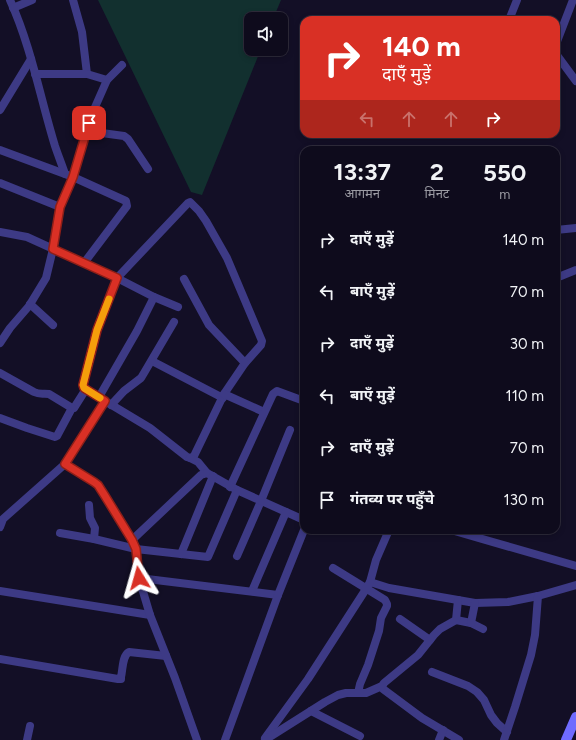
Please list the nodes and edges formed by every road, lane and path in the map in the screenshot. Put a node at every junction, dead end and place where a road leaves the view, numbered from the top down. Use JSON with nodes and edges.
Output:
{"nodes":[{"id":1,"x":32,"y":0,"type":"edge"},
{"id":2,"x":73,"y":0,"type":"edge"},
{"id":3,"x":517,"y":0,"type":"edge"},
{"id":4,"x":573,"y":0,"type":"edge"},
{"id":5,"x":12,"y":4,"type":"edge"},
{"id":6,"x":511,"y":16,"type":"edge"},
{"id":7,"x":560,"y":34,"type":"edge"},
{"id":8,"x":31,"y":59,"type":"junction"},
{"id":9,"x":560,"y":59,"type":"edge"},
{"id":10,"x":122,"y":65,"type":"dead end"},
{"id":11,"x":35,"y":74,"type":"junction"},
{"id":12,"x":86,"y":74,"type":"junction"},
{"id":13,"x":107,"y":80,"type":"junction"},
{"id":14,"x":576,"y":81,"type":"edge"},
{"id":15,"x":0,"y":110,"type":"edge"},
{"id":16,"x":87,"y":131,"type":"junction"},
{"id":17,"x":0,"y":150,"type":"edge"},
{"id":18,"x":148,"y":169,"type":"dead end"},
{"id":19,"x":69,"y":176,"type":"junction"},
{"id":20,"x":0,"y":184,"type":"edge"},
{"id":21,"x":60,"y":207,"type":"junction"},
{"id":22,"x":576,"y":228,"type":"edge"},
{"id":23,"x":560,"y":230,"type":"edge"},
{"id":24,"x":0,"y":232,"type":"edge"},
{"id":25,"x":53,"y":249,"type":"junction"},
{"id":26,"x":84,"y":263,"type":"junction"},
{"id":27,"x":576,"y":270,"type":"edge"},
{"id":28,"x":560,"y":276,"type":"edge"},
{"id":29,"x":117,"y":278,"type":"junction"},
{"id":30,"x":184,"y":279,"type":"dead end"},
{"id":31,"x":154,"y":297,"type":"junction"},
{"id":32,"x":30,"y":304,"type":"junction"},
{"id":33,"x":178,"y":307,"type":"dead end"},
{"id":34,"x":174,"y":322,"type":"dead end"},
{"id":35,"x":53,"y":325,"type":"dead end"},
{"id":36,"x":0,"y":343,"type":"edge"},
{"id":37,"x":152,"y":361,"type":"junction"},
{"id":38,"x":245,"y":363,"type":"junction"},
{"id":39,"x":0,"y":373,"type":"edge"},
{"id":40,"x":86,"y":389,"type":"junction"},
{"id":41,"x":224,"y":396,"type":"junction"},
{"id":42,"x":300,"y":399,"type":"edge"},
{"id":43,"x":105,"y":401,"type":"junction"},
{"id":44,"x":72,"y":408,"type":"junction"},
{"id":45,"x":264,"y":412,"type":"junction"},
{"id":46,"x":0,"y":418,"type":"edge"},
{"id":47,"x":290,"y":430,"type":"dead end"},
{"id":48,"x":190,"y":458,"type":"junction"},
{"id":49,"x":65,"y":464,"type":"junction"},
{"id":50,"x":210,"y":475,"type":"junction"},
{"id":51,"x":233,"y":488,"type":"junction"},
{"id":52,"x":261,"y":501,"type":"junction"},
{"id":53,"x":89,"y":505,"type":"dead end"},
{"id":54,"x":286,"y":512,"type":"junction"},
{"id":55,"x":300,"y":518,"type":"edge"},
{"id":56,"x":0,"y":528,"type":"edge"},
{"id":57,"x":60,"y":533,"type":"dead end"},
{"id":58,"x":302,"y":534,"type":"edge"},
{"id":59,"x":387,"y":534,"type":"edge"},
{"id":60,"x":465,"y":534,"type":"edge"},
{"id":61,"x":94,"y":539,"type":"junction"},
{"id":62,"x":132,"y":540,"type":"junction"},
{"id":63,"x":136,"y":549,"type":"junction"},
{"id":64,"x":180,"y":554,"type":"junction"},
{"id":65,"x":237,"y":556,"type":"dead end"},
{"id":66,"x":576,"y":566,"type":"edge"},
{"id":67,"x":333,"y":568,"type":"dead end"},
{"id":68,"x":139,"y":578,"type":"junction"},
{"id":69,"x":576,"y":584,"type":"edge"},
{"id":70,"x":368,"y":585,"type":"junction"},
{"id":71,"x":0,"y":591,"type":"edge"},
{"id":72,"x":252,"y":591,"type":"junction"},
{"id":73,"x":278,"y":595,"type":"junction"},
{"id":74,"x":538,"y":596,"type":"junction"},
{"id":75,"x":458,"y":600,"type":"junction"},
{"id":76,"x":475,"y":603,"type":"junction"},
{"id":77,"x":150,"y":615,"type":"junction"},
{"id":78,"x":400,"y":619,"type":"dead end"},
{"id":79,"x":456,"y":620,"type":"junction"},
{"id":80,"x":472,"y":623,"type":"junction"},
{"id":81,"x":483,"y":629,"type":"dead end"},
{"id":82,"x":430,"y":640,"type":"junction"},
{"id":83,"x":166,"y":656,"type":"junction"},
{"id":84,"x":0,"y":659,"type":"edge"},
{"id":85,"x":432,"y":672,"type":"dead end"},
{"id":86,"x":382,"y":686,"type":"junction"},
{"id":87,"x":358,"y":693,"type":"junction"},
{"id":88,"x":311,"y":711,"type":"junction"},
{"id":89,"x":576,"y":717,"type":"edge"},
{"id":90,"x":30,"y":726,"type":"dead end"},
{"id":91,"x":443,"y":730,"type":"junction"},
{"id":92,"x":507,"y":732,"type":"junction"},
{"id":93,"x":360,"y":736,"type":"dead end"},
{"id":94,"x":27,"y":740,"type":"edge"},
{"id":95,"x":197,"y":740,"type":"edge"},
{"id":96,"x":225,"y":740,"type":"edge"},
{"id":97,"x":264,"y":740,"type":"edge"},
{"id":98,"x":438,"y":740,"type":"edge"},
{"id":99,"x":459,"y":740,"type":"edge"},
{"id":100,"x":504,"y":740,"type":"edge"},
{"id":101,"x":566,"y":740,"type":"edge"}],
"edges":[{"from":1,"to":5,"type":"street"},
{"from":2,"to":12,"type":"street"},
{"from":3,"to":6,"type":"street"},
{"from":4,"to":7,"type":"street"},
{"from":5,"to":8,"type":"street"},
{"from":8,"to":11,"type":"street"},
{"from":8,"to":15,"type":"street"},
{"from":9,"to":14,"type":"street"},
{"from":10,"to":13,"type":"street"},
{"from":11,"to":12,"type":"street"},
{"from":11,"to":19,"type":"street"},
{"from":12,"to":13,"type":"street"},
{"from":13,"to":16,"type":"street"},
{"from":16,"to":18,"type":"street"},
{"from":16,"to":19,"type":"street"},
{"from":17,"to":19,"type":"street"},
{"from":19,"to":21,"type":"street"},
{"from":19,"to":26,"type":"street"},
{"from":20,"to":21,"type":"street"},
{"from":21,"to":25,"type":"street"},
{"from":22,"to":23,"type":"street"},
{"from":24,"to":25,"type":"street"},
{"from":25,"to":26,"type":"street"},
{"from":25,"to":32,"type":"street"},
{"from":26,"to":29,"type":"street"},
{"from":27,"to":28,"type":"street"},
{"from":29,"to":31,"type":"street"},
{"from":29,"to":38,"type":"street"},
{"from":29,"to":40,"type":"street"},
{"from":30,"to":38,"type":"street"},
{"from":31,"to":33,"type":"street"},
{"from":31,"to":43,"type":"street"},
{"from":32,"to":35,"type":"street"},
{"from":32,"to":36,"type":"street"},
{"from":34,"to":37,"type":"street"},
{"from":37,"to":41,"type":"street"},
{"from":37,"to":43,"type":"street"},
{"from":38,"to":41,"type":"street"},
{"from":39,"to":44,"type":"street"},
{"from":40,"to":43,"type":"street"},
{"from":40,"to":44,"type":"street"},
{"from":41,"to":45,"type":"street"},
{"from":41,"to":48,"type":"street"},
{"from":42,"to":45,"type":"street"},
{"from":43,"to":48,"type":"street"},
{"from":43,"to":49,"type":"street"},
{"from":44,"to":46,"type":"street"},
{"from":45,"to":51,"type":"street"},
{"from":47,"to":52,"type":"street"},
{"from":48,"to":50,"type":"street"},
{"from":49,"to":56,"type":"street"},
{"from":49,"to":62,"type":"street"},
{"from":50,"to":51,"type":"street"},
{"from":50,"to":62,"type":"street"},
{"from":50,"to":64,"type":"street"},
{"from":51,"to":52,"type":"street"},
{"from":51,"to":64,"type":"street"},
{"from":52,"to":54,"type":"street"},
{"from":52,"to":65,"type":"street"},
{"from":53,"to":61,"type":"street"},
{"from":54,"to":55,"type":"street"},
{"from":54,"to":72,"type":"street"},
{"from":57,"to":61,"type":"street"},
{"from":58,"to":73,"type":"street"},
{"from":59,"to":70,"type":"street"},
{"from":60,"to":66,"type":"street"},
{"from":61,"to":63,"type":"street"},
{"from":62,"to":63,"type":"street"},
{"from":63,"to":64,"type":"street"},
{"from":63,"to":68,"type":"street"},
{"from":67,"to":70,"type":"street"},
{"from":68,"to":72,"type":"street"},
{"from":68,"to":77,"type":"street"},
{"from":69,"to":74,"type":"street"},
{"from":70,"to":75,"type":"street"},
{"from":70,"to":87,"type":"street"},
{"from":70,"to":97,"type":"street"},
{"from":71,"to":77,"type":"street"},
{"from":72,"to":73,"type":"street"},
{"from":73,"to":96,"type":"street"},
{"from":74,"to":76,"type":"street"},
{"from":74,"to":92,"type":"street"},
{"from":75,"to":76,"type":"street"},
{"from":75,"to":79,"type":"street"},
{"from":76,"to":80,"type":"street"},
{"from":77,"to":83,"type":"street"},
{"from":78,"to":82,"type":"street"},
{"from":79,"to":80,"type":"street"},
{"from":79,"to":82,"type":"street"},
{"from":80,"to":81,"type":"street"},
{"from":82,"to":86,"type":"street"},
{"from":83,"to":84,"type":"street"},
{"from":83,"to":95,"type":"street"},
{"from":85,"to":92,"type":"street"},
{"from":86,"to":87,"type":"street"},
{"from":86,"to":91,"type":"street"},
{"from":87,"to":88,"type":"street"},
{"from":88,"to":93,"type":"street"},
{"from":88,"to":97,"type":"street"},
{"from":89,"to":101,"type":"main road"},
{"from":90,"to":94,"type":"street"},
{"from":91,"to":98,"type":"street"},
{"from":91,"to":99,"type":"street"},
{"from":92,"to":100,"type":"street"}]}
